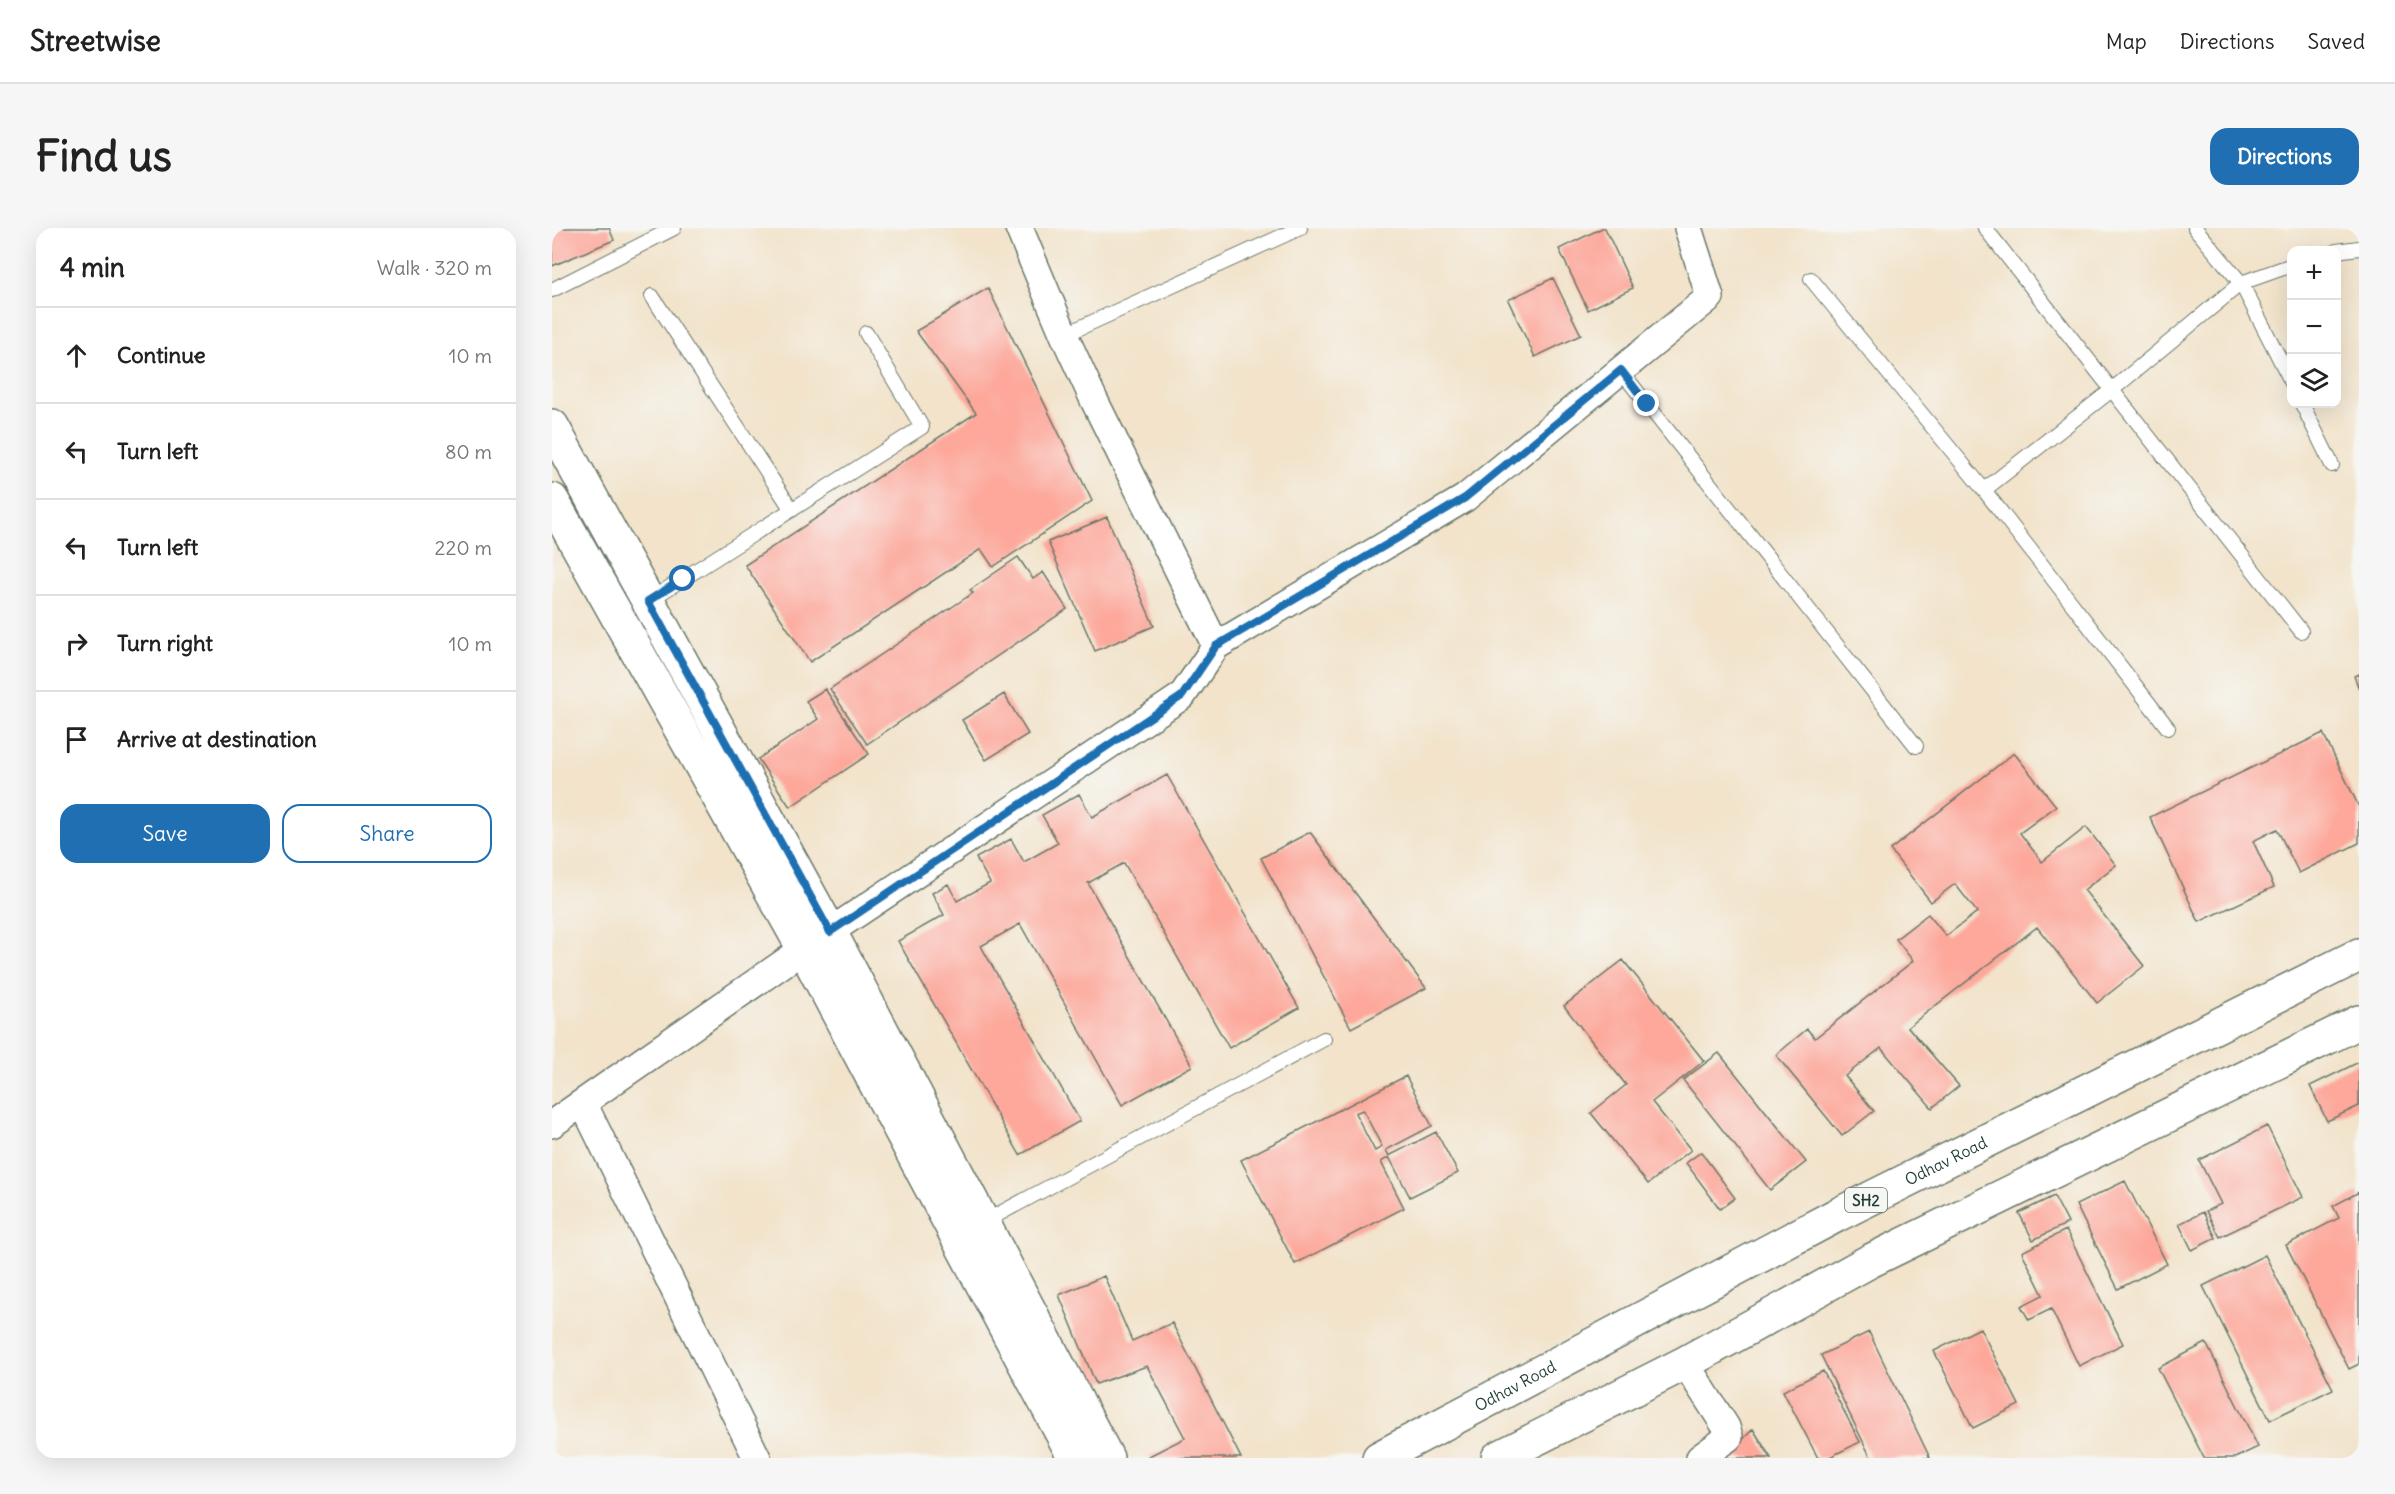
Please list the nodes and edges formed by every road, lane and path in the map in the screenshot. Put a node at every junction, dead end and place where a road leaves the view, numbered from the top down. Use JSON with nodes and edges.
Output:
{"nodes":[{"id":1,"x":674,"y":228,"type":"edge"},
{"id":2,"x":1019,"y":228,"type":"edge"},
{"id":3,"x":1300,"y":228,"type":"edge"},
{"id":4,"x":1688,"y":228,"type":"edge"},
{"id":5,"x":1985,"y":228,"type":"edge"},
{"id":6,"x":2195,"y":228,"type":"edge"},
{"id":7,"x":652,"y":233,"type":"edge"},
{"id":8,"x":2359,"y":248,"type":"edge"},
{"id":9,"x":2341,"y":250,"type":"edge"},
{"id":10,"x":2287,"y":267,"type":"edge"},
{"id":11,"x":1811,"y":279,"type":"dead end"},
{"id":12,"x":2241,"y":283,"type":"junction"},
{"id":13,"x":552,"y":290,"type":"edge"},
{"id":14,"x":652,"y":296,"type":"dead end"},
{"id":15,"x":866,"y":333,"type":"dead end"},
{"id":16,"x":1064,"y":335,"type":"junction"},
{"id":17,"x":1621,"y":370,"type":"junction"},
{"id":18,"x":2287,"y":373,"type":"edge"},
{"id":19,"x":2113,"y":389,"type":"junction"},
{"id":20,"x":2304,"y":408,"type":"edge"},
{"id":21,"x":552,"y":426,"type":"edge"},
{"id":22,"x":2332,"y":465,"type":"dead end"},
{"id":23,"x":1984,"y":490,"type":"junction"},
{"id":24,"x":552,"y":500,"type":"edge"},
{"id":25,"x":792,"y":510,"type":"junction"},
{"id":26,"x":648,"y":601,"type":"junction"},
{"id":27,"x":2301,"y":631,"type":"dead end"},
{"id":28,"x":1216,"y":646,"type":"junction"},
{"id":29,"x":2168,"y":728,"type":"dead end"},
{"id":30,"x":1916,"y":746,"type":"dead end"},
{"id":31,"x":817,"y":941,"type":"junction"},
{"id":32,"x":2359,"y":954,"type":"edge"},
{"id":33,"x":2359,"y":1022,"type":"edge"},
{"id":34,"x":1324,"y":1039,"type":"dead end"},
{"id":35,"x":583,"y":1103,"type":"junction"},
{"id":36,"x":552,"y":1124,"type":"edge"},
{"id":37,"x":982,"y":1223,"type":"junction"},
{"id":38,"x":1685,"y":1363,"type":"junction"},
{"id":39,"x":757,"y":1458,"type":"edge"},
{"id":40,"x":1075,"y":1458,"type":"edge"},
{"id":41,"x":1107,"y":1458,"type":"edge"},
{"id":42,"x":1379,"y":1458,"type":"edge"},
{"id":43,"x":1498,"y":1458,"type":"edge"},
{"id":44,"x":1700,"y":1458,"type":"edge"}],
"edges":[{"from":1,"to":7,"type":"lane"},
{"from":2,"to":16,"type":"street"},
{"from":3,"to":16,"type":"lane"},
{"from":4,"to":17,"type":"street"},
{"from":5,"to":19,"type":"lane"},
{"from":6,"to":12,"type":"lane"},
{"from":7,"to":13,"type":"lane"},
{"from":8,"to":9,"type":"lane"},
{"from":10,"to":12,"type":"lane"},
{"from":11,"to":23,"type":"lane"},
{"from":12,"to":18,"type":"lane"},
{"from":12,"to":19,"type":"lane"},
{"from":14,"to":25,"type":"lane"},
{"from":15,"to":25,"type":"lane"},
{"from":16,"to":28,"type":"street"},
{"from":17,"to":28,"type":"street"},
{"from":17,"to":30,"type":"lane"},
{"from":19,"to":23,"type":"lane"},
{"from":19,"to":27,"type":"lane"},
{"from":20,"to":22,"type":"lane"},
{"from":21,"to":26,"type":"street"},
{"from":23,"to":29,"type":"lane"},
{"from":24,"to":31,"type":"street"},
{"from":25,"to":26,"type":"lane"},
{"from":26,"to":31,"type":"street"},
{"from":28,"to":31,"type":"street"},
{"from":31,"to":35,"type":"street"},
{"from":31,"to":37,"type":"street"},
{"from":31,"to":40,"type":"street"},
{"from":32,"to":42,"type":"street","name":"Odhav Road","number":"SH2"},
{"from":33,"to":38,"type":"street"},
{"from":34,"to":37,"type":"lane"},
{"from":35,"to":36,"type":"street"},
{"from":35,"to":39,"type":"street"},
{"from":37,"to":41,"type":"street"},
{"from":38,"to":43,"type":"street"},
{"from":38,"to":44,"type":"street"}]}
